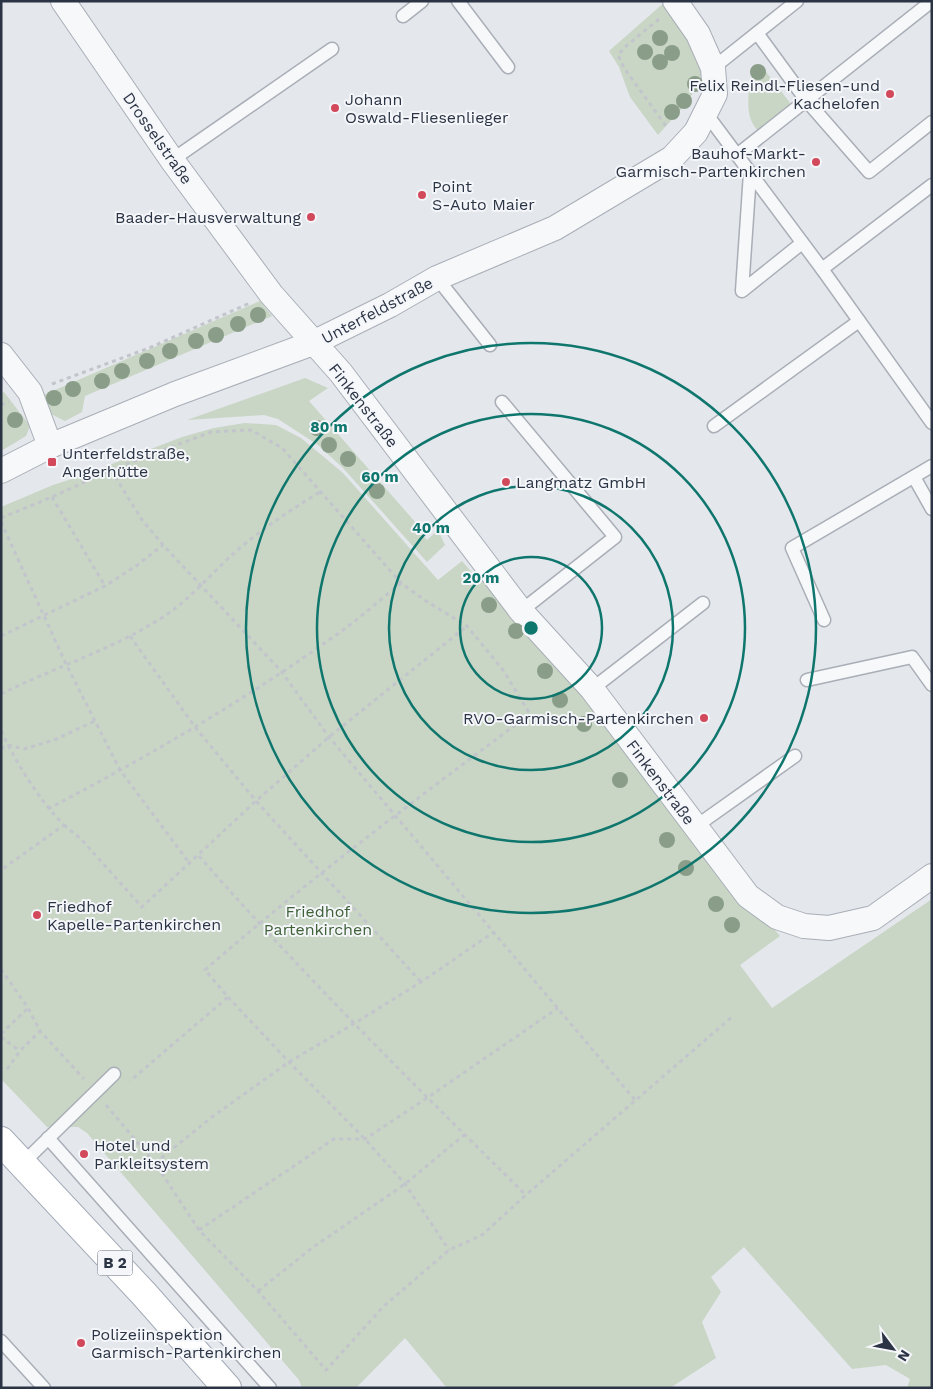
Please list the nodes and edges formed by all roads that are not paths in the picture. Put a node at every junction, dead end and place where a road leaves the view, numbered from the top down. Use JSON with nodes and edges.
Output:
{"nodes":[{"id":1,"x":63,"y":1,"type":"edge"},
{"id":2,"x":422,"y":1,"type":"edge"},
{"id":3,"x":458,"y":1,"type":"edge"},
{"id":4,"x":797,"y":1,"type":"edge"},
{"id":5,"x":932,"y":1,"type":"edge"},
{"id":6,"x":676,"y":3,"type":"edge"},
{"id":7,"x":403,"y":16,"type":"dead end"},
{"id":8,"x":756,"y":33,"type":"junction"},
{"id":9,"x":332,"y":49,"type":"dead end"},
{"id":10,"x":508,"y":67,"type":"dead end"},
{"id":11,"x":713,"y":68,"type":"junction"},
{"id":12,"x":806,"y":100,"type":"junction"},
{"id":13,"x":710,"y":103,"type":"junction"},
{"id":14,"x":932,"y":122,"type":"edge"},
{"id":15,"x":737,"y":155,"type":"junction"},
{"id":16,"x":172,"y":160,"type":"junction"},
{"id":17,"x":750,"y":173,"type":"junction"},
{"id":18,"x":932,"y":186,"type":"edge"},
{"id":19,"x":802,"y":243,"type":"junction"},
{"id":20,"x":822,"y":269,"type":"junction"},
{"id":21,"x":437,"y":278,"type":"junction"},
{"id":22,"x":858,"y":321,"type":"junction"},
{"id":23,"x":313,"y":343,"type":"junction"},
{"id":24,"x":490,"y":345,"type":"dead end"},
{"id":25,"x":1,"y":354,"type":"edge"},
{"id":26,"x":502,"y":402,"type":"dead end"},
{"id":27,"x":932,"y":424,"type":"edge"},
{"id":28,"x":714,"y":426,"type":"dead end"},
{"id":29,"x":50,"y":446,"type":"junction"},
{"id":30,"x":932,"y":466,"type":"edge"},
{"id":31,"x":1,"y":471,"type":"edge"},
{"id":32,"x":914,"y":477,"type":"junction"},
{"id":33,"x":932,"y":509,"type":"edge"},
{"id":34,"x":703,"y":603,"type":"dead end"},
{"id":35,"x":521,"y":611,"type":"junction"},
{"id":36,"x":824,"y":620,"type":"dead end"},
{"id":37,"x":807,"y":680,"type":"dead end"},
{"id":38,"x":932,"y":685,"type":"edge"},
{"id":39,"x":592,"y":689,"type":"junction"},
{"id":40,"x":795,"y":756,"type":"dead end"},
{"id":41,"x":695,"y":826,"type":"junction"},
{"id":42,"x":932,"y":876,"type":"edge"},
{"id":43,"x":114,"y":1074,"type":"road end"},
{"id":44,"x":48,"y":1138,"type":"junction"},
{"id":45,"x":1,"y":1141,"type":"edge"},
{"id":46,"x":23,"y":1163,"type":"junction"},
{"id":47,"x":1,"y":1341,"type":"edge"},
{"id":48,"x":44,"y":1388,"type":"edge"},
{"id":49,"x":227,"y":1388,"type":"edge"},
{"id":50,"x":270,"y":1388,"type":"edge"}],
"edges":[{"from":1,"to":16,"type":"street","name":"Drosselstraße"},
{"from":2,"to":7,"type":"lane"},
{"from":3,"to":10,"type":"lane"},
{"from":4,"to":8,"type":"lane"},
{"from":5,"to":12,"type":"lane"},
{"from":6,"to":11,"type":"street"},
{"from":8,"to":11,"type":"lane"},
{"from":8,"to":12,"type":"lane"},
{"from":9,"to":16,"type":"lane"},
{"from":11,"to":13,"type":"street"},
{"from":12,"to":14,"type":"lane"},
{"from":12,"to":15,"type":"lane"},
{"from":13,"to":15,"type":"lane"},
{"from":13,"to":21,"type":"street","name":"Unterfeldstraße"},
{"from":15,"to":17,"type":"lane"},
{"from":16,"to":23,"type":"street","name":"Drosselstraße"},
{"from":17,"to":19,"type":"lane"},
{"from":17,"to":19,"type":"lane"},
{"from":18,"to":20,"type":"lane"},
{"from":19,"to":20,"type":"lane"},
{"from":20,"to":22,"type":"lane"},
{"from":21,"to":23,"type":"street","name":"Unterfeldstraße"},
{"from":21,"to":24,"type":"lane"},
{"from":22,"to":27,"type":"lane"},
{"from":22,"to":28,"type":"lane"},
{"from":23,"to":29,"type":"street","name":"Unterfeldstraße"},
{"from":23,"to":35,"type":"street","name":"Finkenstraße"},
{"from":25,"to":29,"type":"street"},
{"from":26,"to":35,"type":"lane"},
{"from":29,"to":31,"type":"street","name":"Unterfeldstraße"},
{"from":30,"to":32,"type":"lane"},
{"from":32,"to":33,"type":"lane"},
{"from":32,"to":36,"type":"lane"},
{"from":34,"to":39,"type":"lane"},
{"from":35,"to":39,"type":"street","name":"Finkenstraße"},
{"from":37,"to":38,"type":"lane"},
{"from":39,"to":41,"type":"street","name":"Finkenstraße"},
{"from":40,"to":41,"type":"lane"},
{"from":41,"to":42,"type":"street","name":"Finkenstraße"},
{"from":43,"to":44,"type":"lane"},
{"from":44,"to":46,"type":"lane"},
{"from":44,"to":50,"type":"lane"},
{"from":45,"to":46,"type":"main road","number":"B 2"},
{"from":46,"to":49,"type":"main road","number":"B 2"},
{"from":47,"to":48,"type":"lane"}]}
